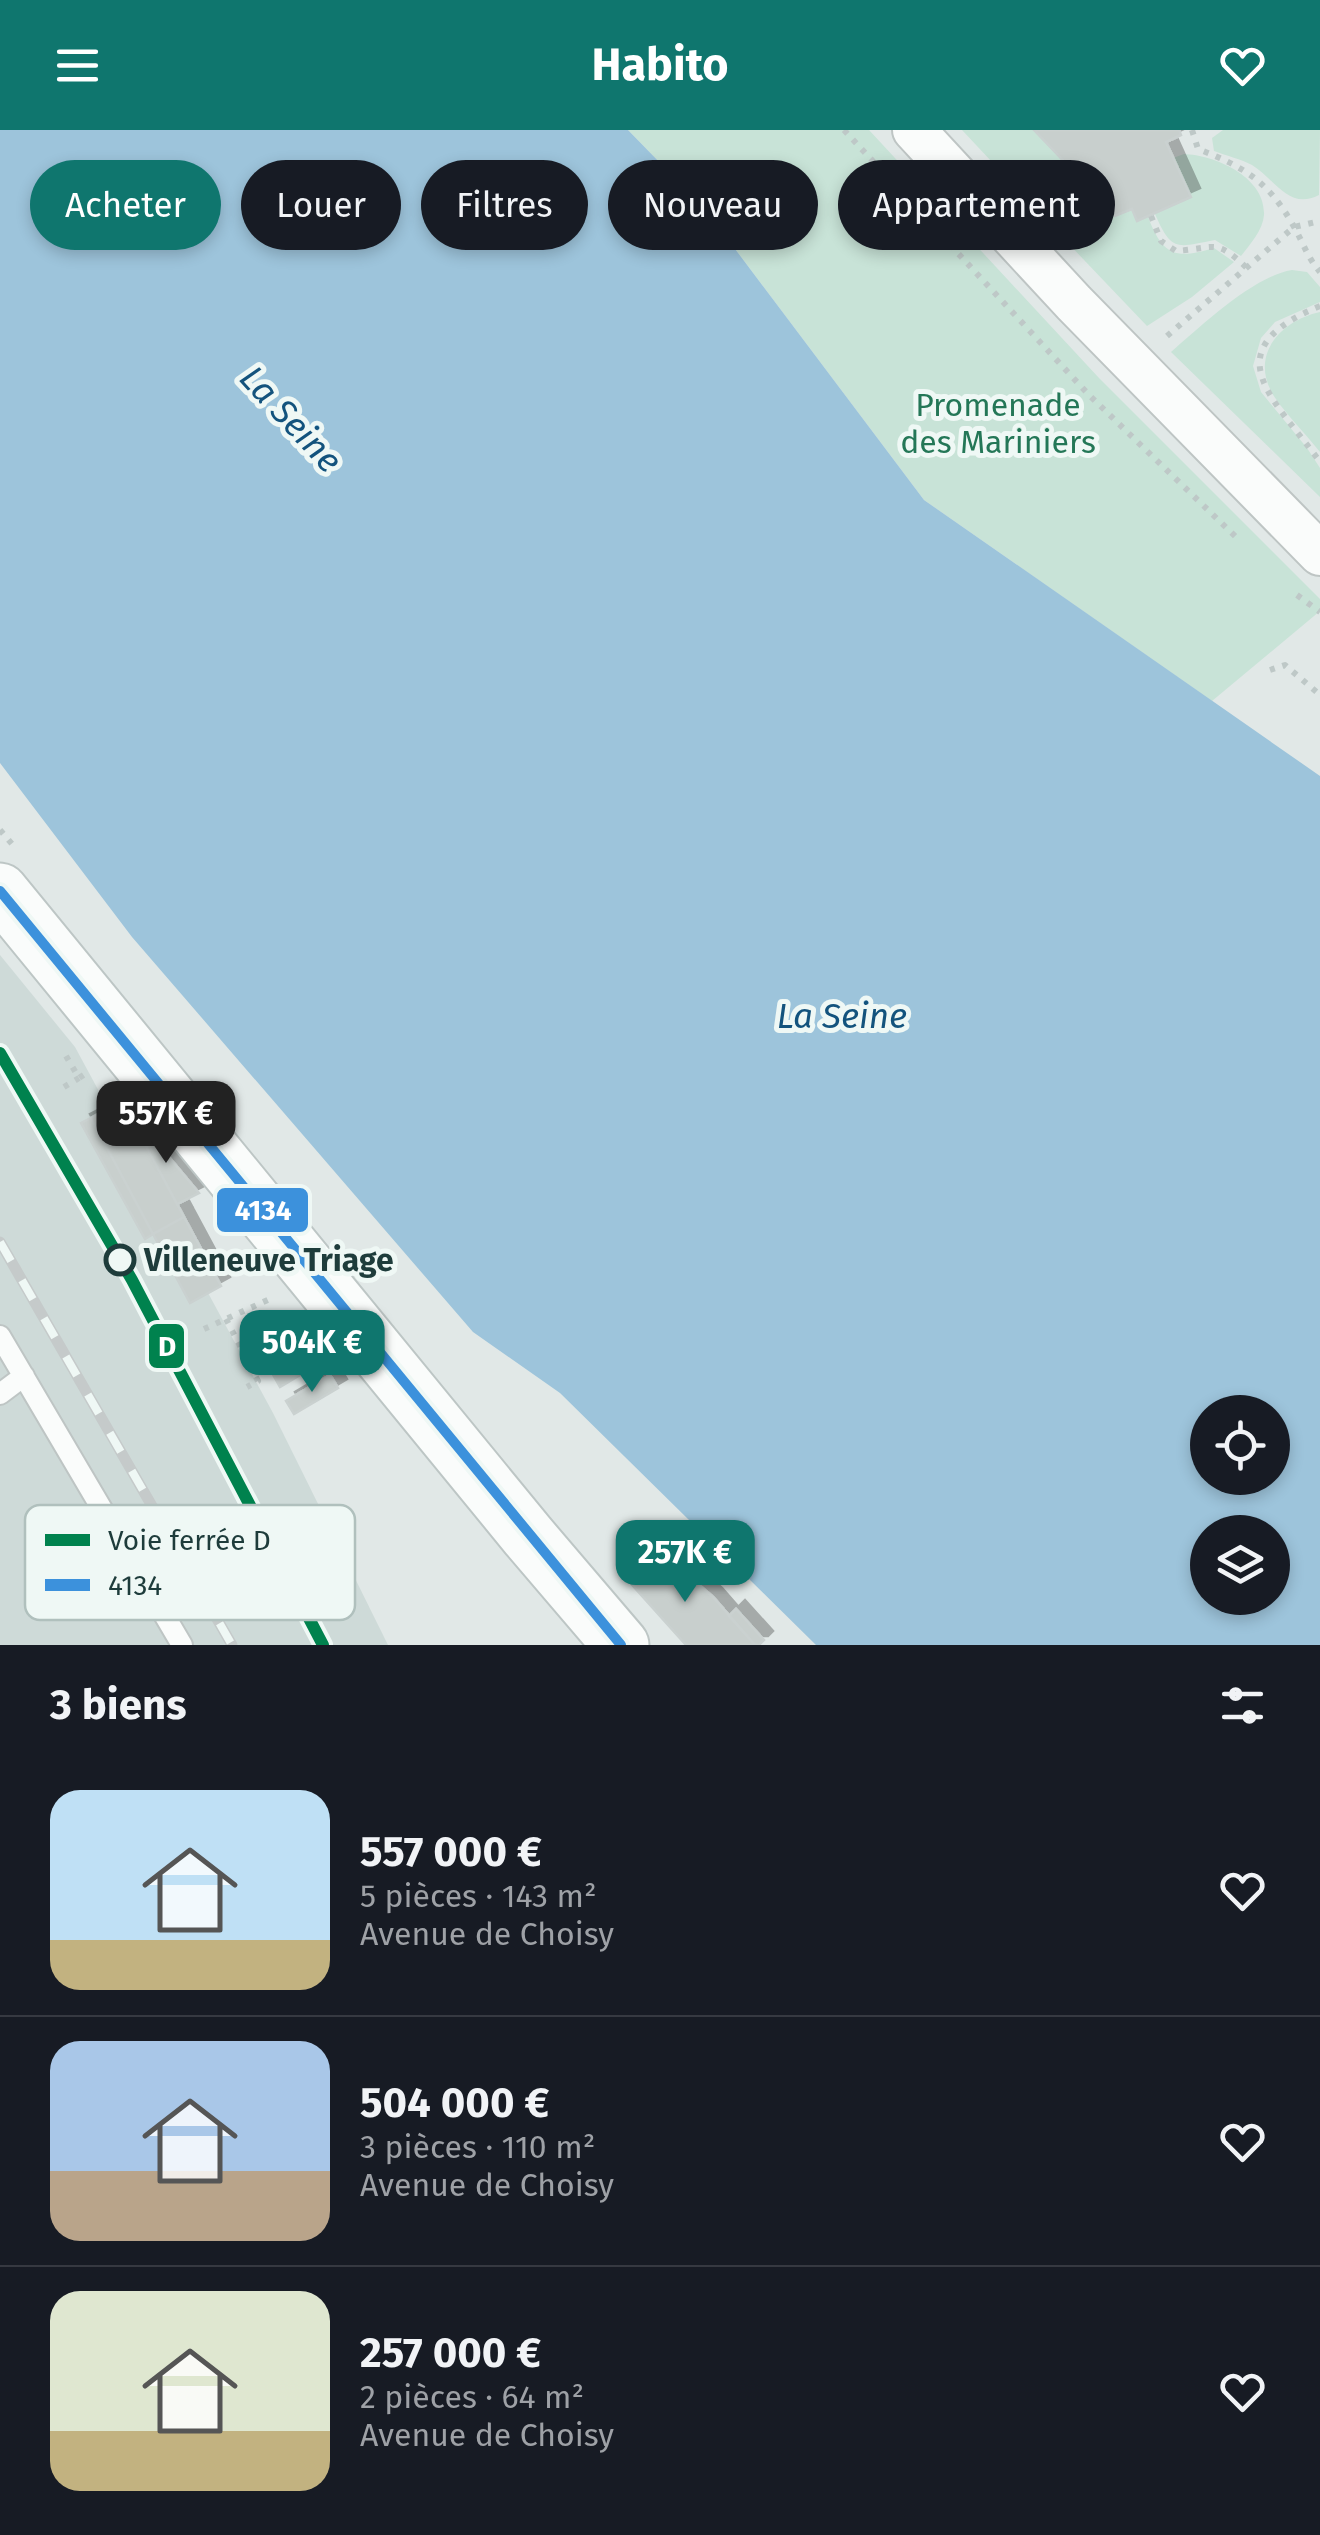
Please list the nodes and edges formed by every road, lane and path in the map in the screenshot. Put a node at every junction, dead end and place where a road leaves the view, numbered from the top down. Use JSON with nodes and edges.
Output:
{"nodes":[{"id":1,"x":844,"y":130,"type":"edge"},
{"id":2,"x":914,"y":130,"type":"edge"},
{"id":3,"x":1192,"y":130,"type":"edge"},
{"id":4,"x":1152,"y":216,"type":"dead end"},
{"id":5,"x":1319,"y":219,"type":"edge"},
{"id":6,"x":1294,"y":227,"type":"junction"},
{"id":7,"x":1246,"y":268,"type":"junction"},
{"id":8,"x":1320,"y":272,"type":"edge"},
{"id":9,"x":1320,"y":306,"type":"edge"},
{"id":10,"x":1181,"y":324,"type":"dead end"},
{"id":11,"x":1320,"y":462,"type":"edge"},
{"id":12,"x":1240,"y":542,"type":"dead end"},
{"id":13,"x":1320,"y":554,"type":"edge"},
{"id":14,"x":1291,"y":590,"type":"dead end"},
{"id":15,"x":1319,"y":611,"type":"edge"},
{"id":16,"x":1270,"y":670,"type":"dead end"},
{"id":17,"x":1320,"y":695,"type":"edge"},
{"id":18,"x":0,"y":891,"type":"edge"},
{"id":19,"x":78,"y":1078,"type":"dead end"},
{"id":20,"x":64,"y":1088,"type":"dead end"},
{"id":21,"x":309,"y":1271,"type":"junction"},
{"id":22,"x":226,"y":1319,"type":"junction"},
{"id":23,"x":204,"y":1329,"type":"dead end"},
{"id":24,"x":0,"y":1336,"type":"edge"},
{"id":25,"x":24,"y":1376,"type":"junction"},
{"id":26,"x":247,"y":1387,"type":"dead end"},
{"id":27,"x":0,"y":1394,"type":"edge"},
{"id":28,"x":100,"y":1505,"type":"edge"},
{"id":29,"x":167,"y":1620,"type":"edge"},
{"id":30,"x":182,"y":1645,"type":"edge"},
{"id":31,"x":621,"y":1645,"type":"edge"}],
"edges":[{"from":1,"to":12,"type":"path"},
{"from":2,"to":13,"type":"street"},
{"from":3,"to":6,"type":"path"},
{"from":4,"to":7,"type":"path"},
{"from":5,"to":6,"type":"path"},
{"from":6,"to":7,"type":"path"},
{"from":6,"to":8,"type":"path"},
{"from":7,"to":10,"type":"path"},
{"from":9,"to":11,"type":"path"},
{"from":14,"to":15,"type":"path"},
{"from":16,"to":17,"type":"path"},
{"from":18,"to":21,"type":"main road"},
{"from":19,"to":20,"type":"path"},
{"from":21,"to":22,"type":"path"},
{"from":21,"to":31,"type":"main road"},
{"from":22,"to":23,"type":"path"},
{"from":22,"to":26,"type":"path"},
{"from":24,"to":25,"type":"lane"},
{"from":25,"to":27,"type":"lane"},
{"from":25,"to":28,"type":"lane"},
{"from":29,"to":30,"type":"lane"}]}
